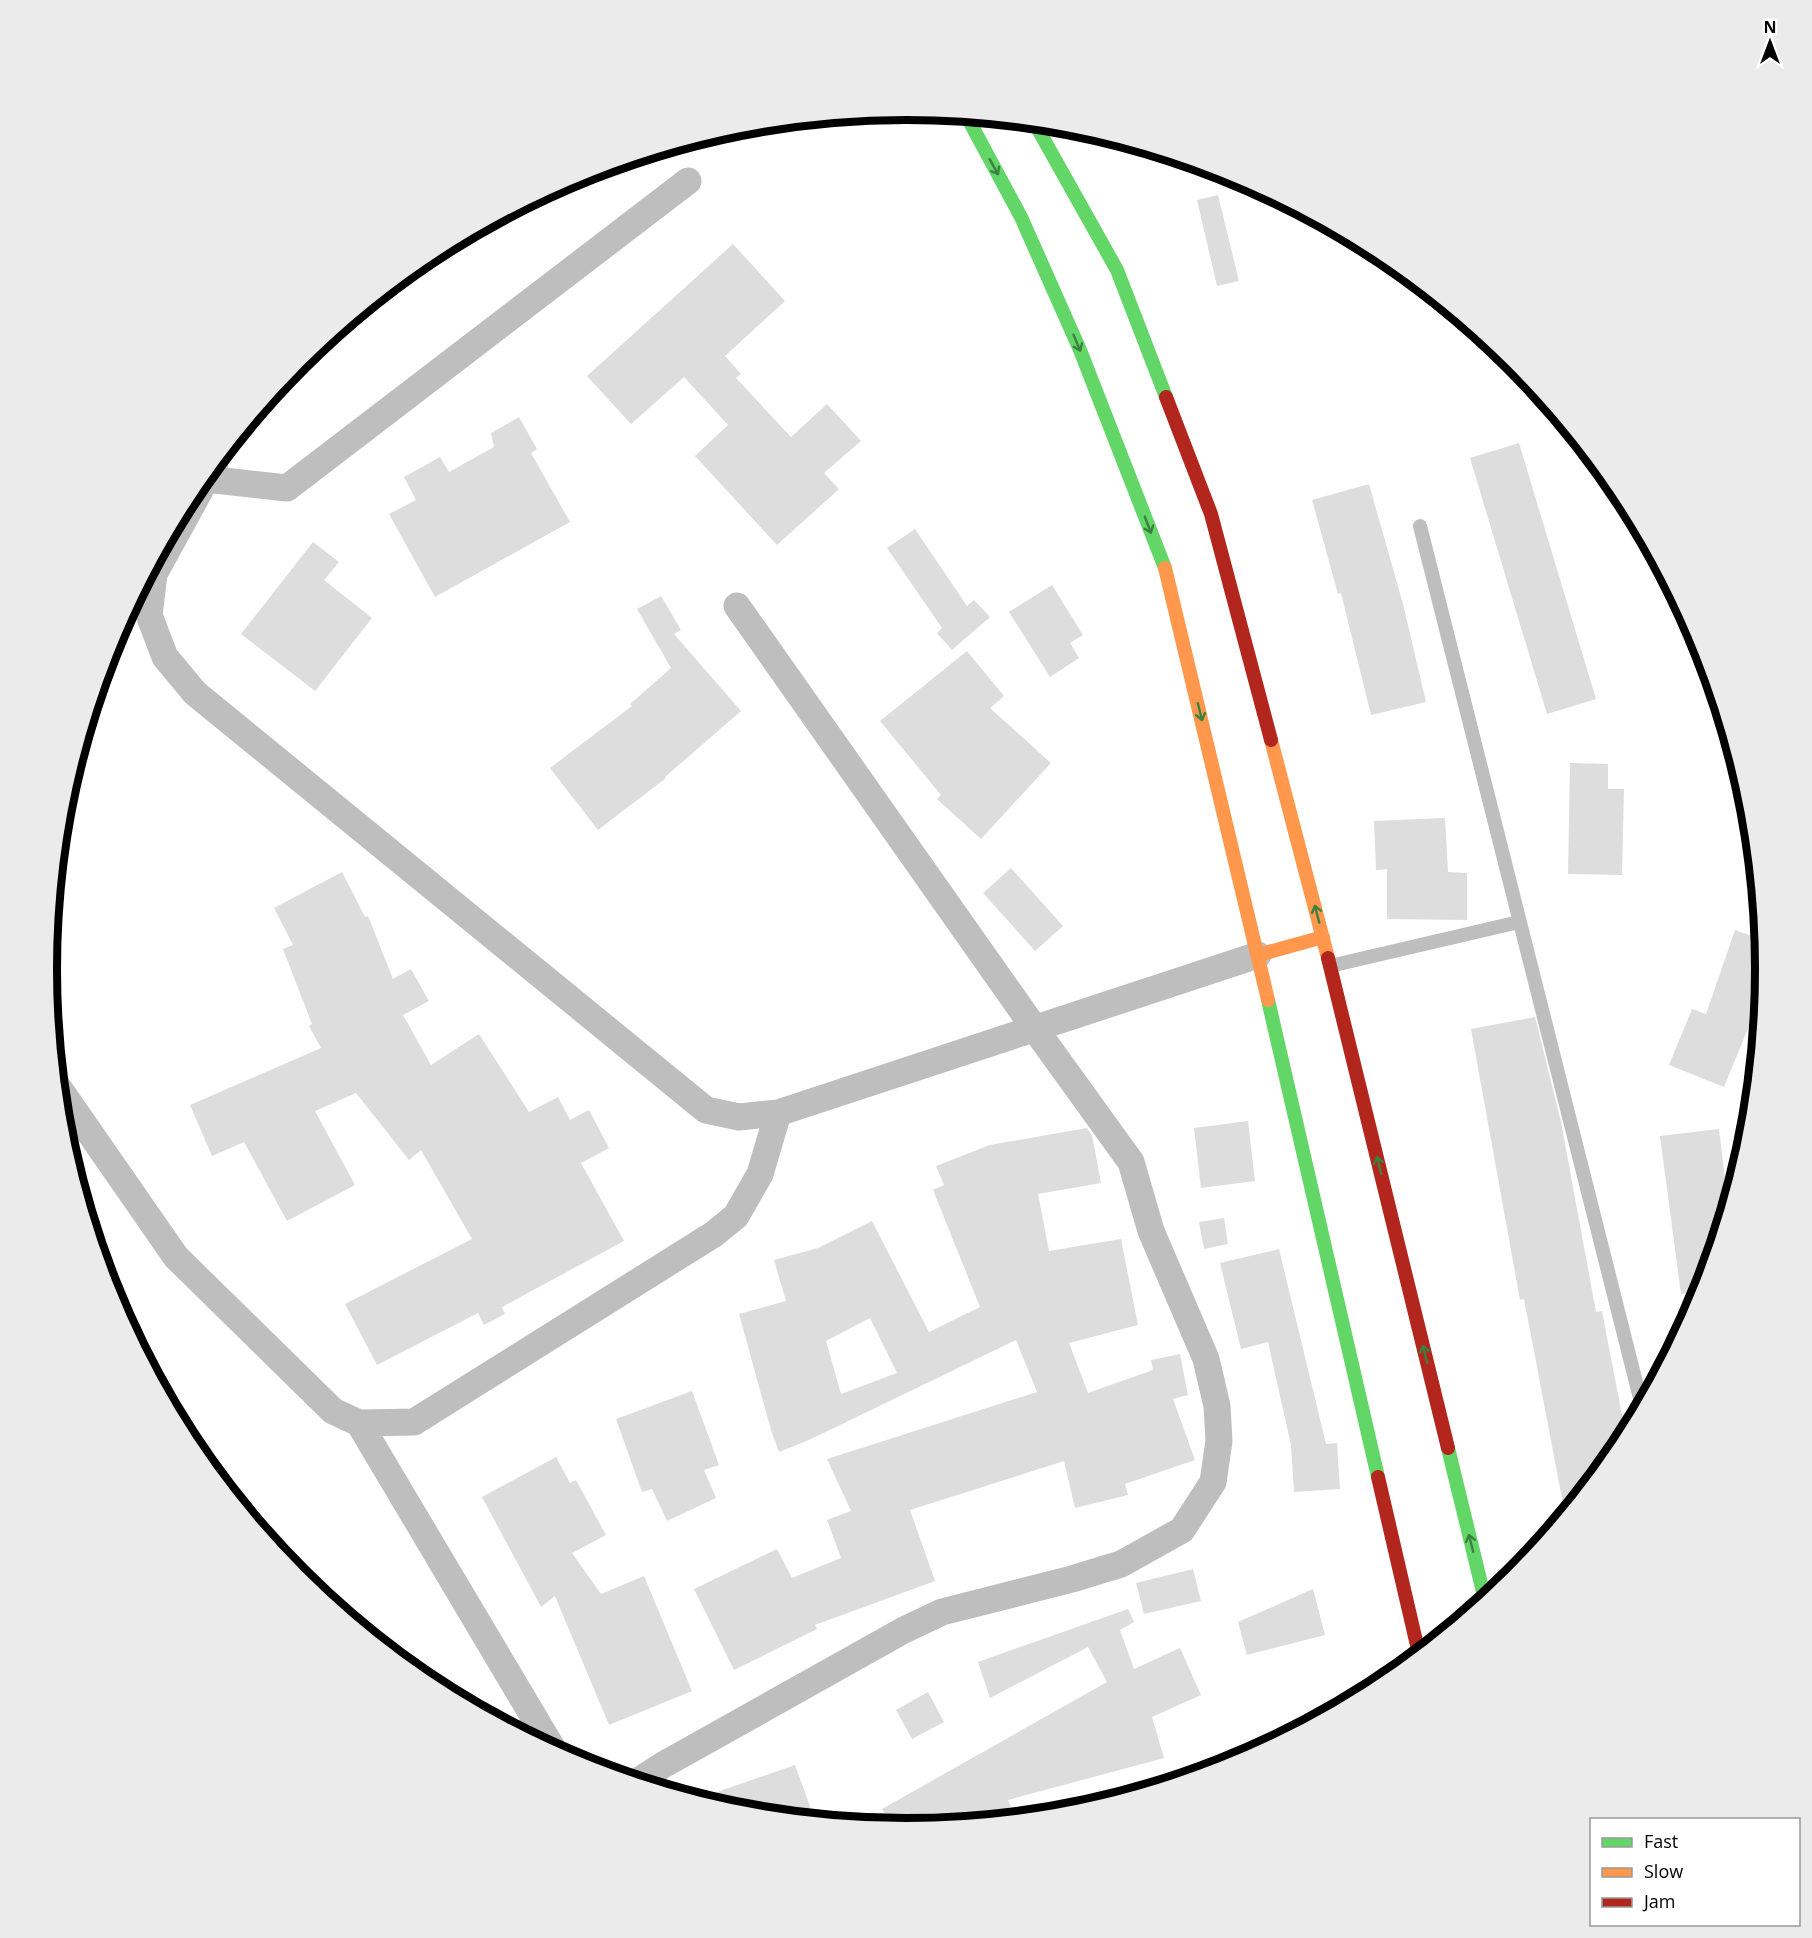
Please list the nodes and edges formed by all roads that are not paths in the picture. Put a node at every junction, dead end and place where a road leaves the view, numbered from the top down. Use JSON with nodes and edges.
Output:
{"nodes":[{"id":1,"x":970,"y":123,"type":"edge"},
{"id":2,"x":1039,"y":131,"type":"edge"},
{"id":3,"x":688,"y":181,"type":"dead end"},
{"id":4,"x":217,"y":472,"type":"edge"},
{"id":5,"x":1420,"y":526,"type":"dead end"},
{"id":6,"x":154,"y":577,"type":"edge"},
{"id":7,"x":736,"y":606,"type":"dead end"},
{"id":8,"x":1519,"y":922,"type":"junction"},
{"id":9,"x":1323,"y":937,"type":"junction"},
{"id":10,"x":1258,"y":955,"type":"junction"},
{"id":11,"x":1330,"y":966,"type":"junction"},
{"id":12,"x":1035,"y":1029,"type":"junction"},
{"id":13,"x":67,"y":1100,"type":"edge"},
{"id":14,"x":778,"y":1113,"type":"junction"},
{"id":15,"x":1640,"y":1396,"type":"edge"},
{"id":16,"x":358,"y":1423,"type":"junction"},
{"id":17,"x":1483,"y":1591,"type":"edge"},
{"id":18,"x":1417,"y":1647,"type":"edge"},
{"id":19,"x":546,"y":1737,"type":"edge"},
{"id":20,"x":645,"y":1777,"type":"edge"}],
"edges":[{"from":1,"to":10,"type":"street","one_way":true},
{"from":9,"to":2,"type":"street","one_way":true},
{"from":3,"to":4,"type":"street"},
{"from":5,"to":8,"type":"lane"},
{"from":6,"to":14,"type":"street"},
{"from":7,"to":12,"type":"street"},
{"from":8,"to":11,"type":"lane"},
{"from":8,"to":15,"type":"lane"},
{"from":9,"to":10,"type":"street"},
{"from":9,"to":11,"type":"street"},
{"from":10,"to":12,"type":"street"},
{"from":10,"to":18,"type":"street"},
{"from":17,"to":11,"type":"street","one_way":true},
{"from":12,"to":14,"type":"street"},
{"from":12,"to":20,"type":"street"},
{"from":13,"to":16,"type":"street"},
{"from":14,"to":16,"type":"street"},
{"from":16,"to":19,"type":"street"}]}
